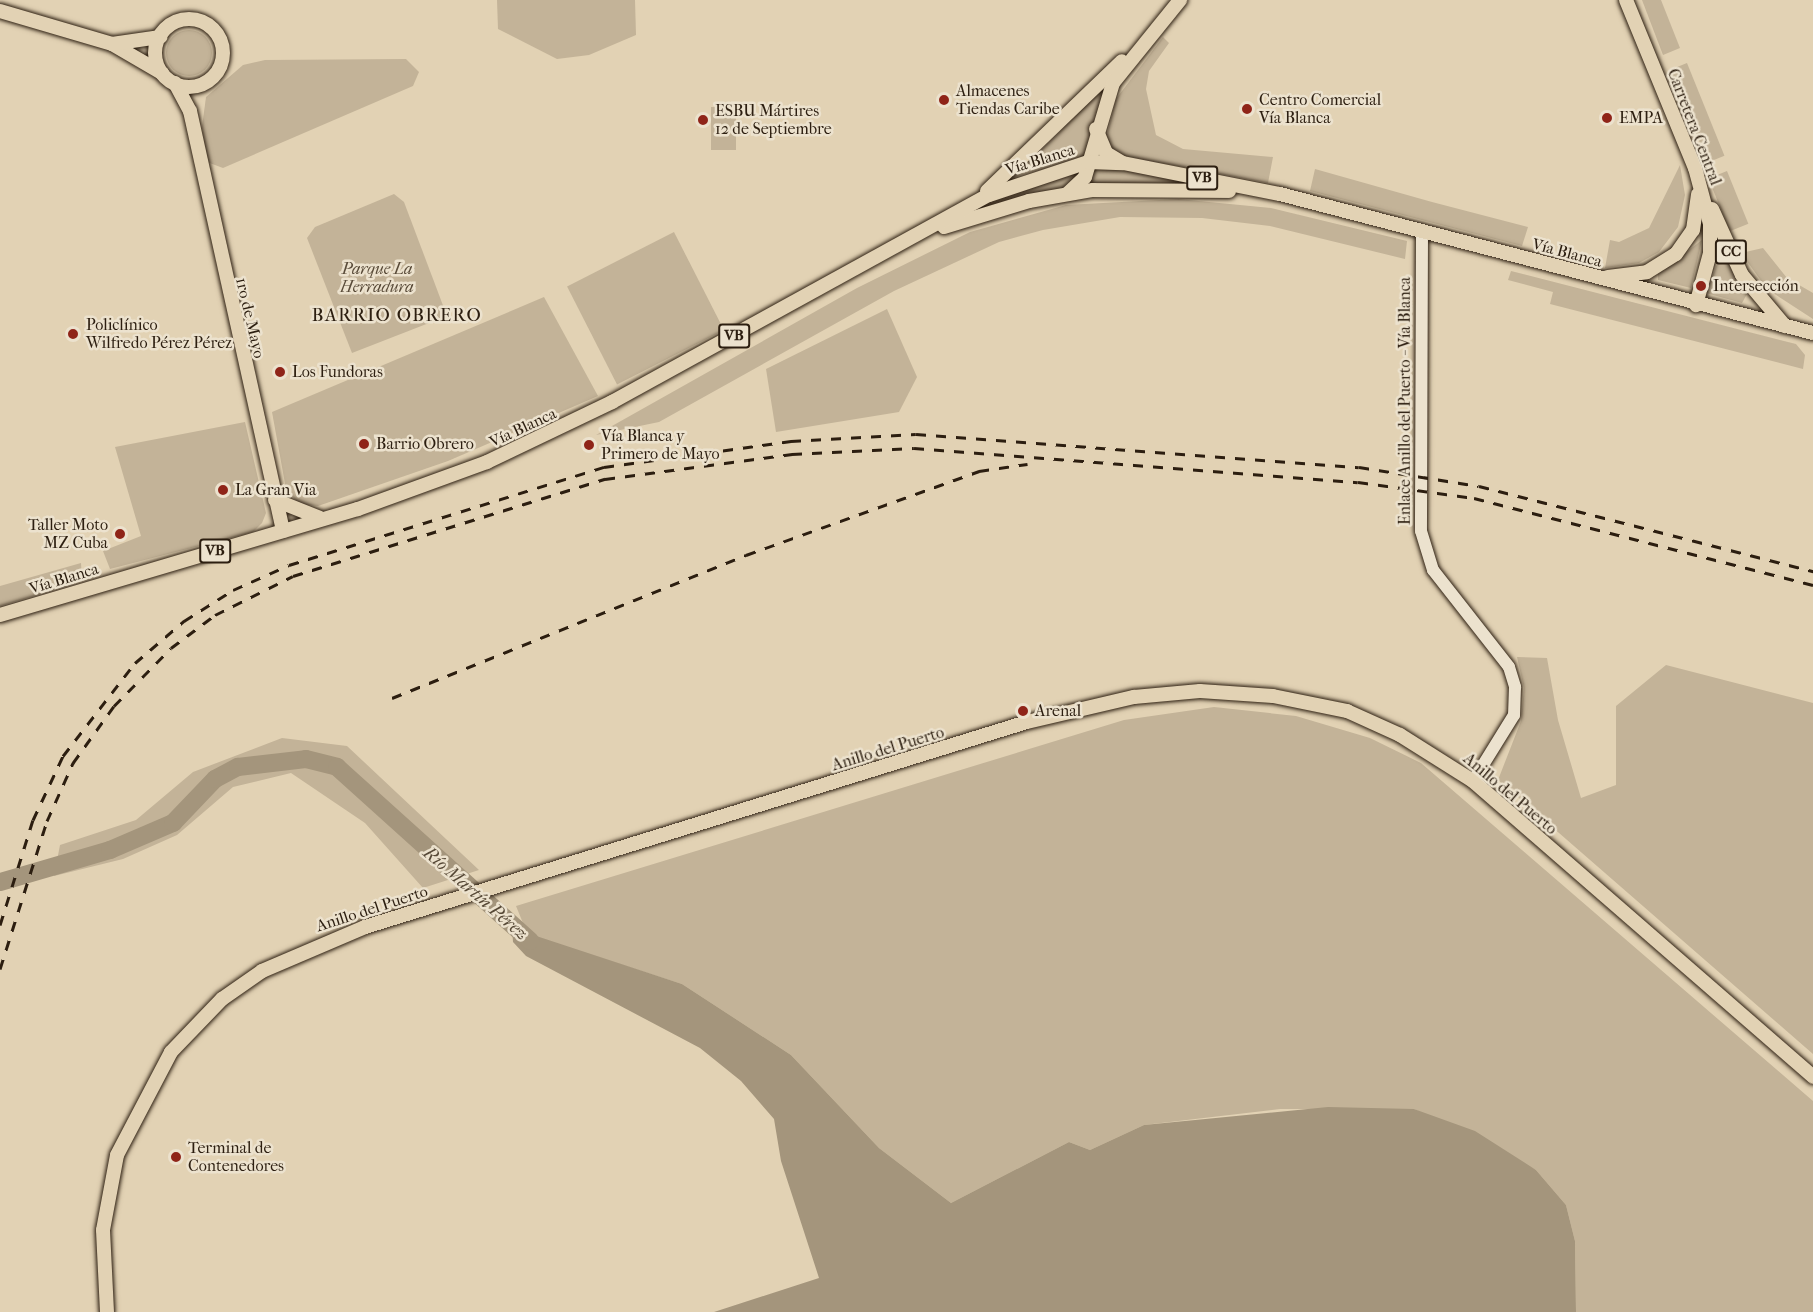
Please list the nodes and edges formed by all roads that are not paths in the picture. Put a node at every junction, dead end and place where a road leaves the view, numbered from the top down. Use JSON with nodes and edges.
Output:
{"nodes":[{"id":1,"x":1180,"y":0,"type":"edge"},
{"id":2,"x":1626,"y":0,"type":"edge"},
{"id":3,"x":0,"y":11,"type":"edge"},
{"id":4,"x":160,"y":37,"type":"junction"},
{"id":5,"x":112,"y":44,"type":"junction"},
{"id":6,"x":1137,"y":48,"type":"junction"},
{"id":7,"x":162,"y":73,"type":"junction"},
{"id":8,"x":206,"y":82,"type":"junction"},
{"id":9,"x":175,"y":83,"type":"junction"},
{"id":10,"x":190,"y":111,"type":"junction"},
{"id":11,"x":1096,"y":129,"type":"junction"},
{"id":12,"x":1089,"y":162,"type":"junction"},
{"id":13,"x":1123,"y":164,"type":"junction"},
{"id":14,"x":1695,"y":168,"type":"junction"},
{"id":15,"x":1057,"y":195,"type":"junction"},
{"id":16,"x":971,"y":204,"type":"junction"},
{"id":17,"x":1314,"y":204,"type":"junction"},
{"id":18,"x":927,"y":233,"type":"junction"},
{"id":19,"x":1422,"y":233,"type":"junction"},
{"id":20,"x":1594,"y":277,"type":"junction"},
{"id":21,"x":1696,"y":304,"type":"junction"},
{"id":22,"x":1785,"y":326,"type":"junction"},
{"id":23,"x":1813,"y":333,"type":"edge"},
{"id":24,"x":275,"y":500,"type":"junction"},
{"id":25,"x":334,"y":516,"type":"junction"},
{"id":26,"x":283,"y":531,"type":"junction"},
{"id":27,"x":0,"y":615,"type":"edge"},
{"id":28,"x":1473,"y":781,"type":"junction"},
{"id":29,"x":1813,"y":1077,"type":"edge"},
{"id":30,"x":107,"y":1312,"type":"edge"}],
"edges":[{"from":1,"to":6,"type":"main road"},
{"from":2,"to":14,"type":"main road","name":"Carretera Central","number":"CC"},
{"from":3,"to":5,"type":"main road"},
{"from":4,"to":5,"type":"main road"},
{"from":4,"to":7,"type":"main road"},
{"from":4,"to":8,"type":"main road"},
{"from":5,"to":7,"type":"main road"},
{"from":6,"to":11,"type":"main road"},
{"from":6,"to":16,"type":"main road"},
{"from":7,"to":9,"type":"main road"},
{"from":8,"to":9,"type":"main road"},
{"from":8,"to":10,"type":"main road"},
{"from":9,"to":10,"type":"main road","name":"1ro de Mayo"},
{"from":10,"to":24,"type":"main road","name":"1ro de Mayo"},
{"from":11,"to":12,"type":"main road"},
{"from":11,"to":13,"type":"main road"},
{"from":12,"to":13,"type":"main road","name":"Vía Blanca","number":"VB"},
{"from":12,"to":15,"type":"main road"},
{"from":12,"to":16,"type":"main road","name":"Vía Blanca","number":"VB"},
{"from":13,"to":17,"type":"main road","name":"Vía Blanca","number":"VB"},
{"from":14,"to":20,"type":"main road"},
{"from":14,"to":21,"type":"main road","name":"Carretera Central","number":"CC"},
{"from":14,"to":22,"type":"main road","number":"CC"},
{"from":15,"to":17,"type":"main road","name":"Vía Blanca","number":"VB"},
{"from":15,"to":18,"type":"main road","name":"Vía Blanca","number":"VB"},
{"from":16,"to":18,"type":"main road","name":"Vía Blanca","number":"VB"},
{"from":17,"to":19,"type":"main road","name":"Vía Blanca","number":"VB"},
{"from":18,"to":25,"type":"main road","name":"Vía Blanca","number":"VB"},
{"from":19,"to":20,"type":"main road","name":"Vía Blanca","number":"VB"},
{"from":19,"to":28,"type":"main road","name":"Enlace Anillo del Puerto - Vía Blanca"},
{"from":20,"to":21,"type":"main road","name":"Vía Blanca","number":"VB"},
{"from":21,"to":22,"type":"main road","name":"Vía Blanca"},
{"from":22,"to":23,"type":"main road","name":"Vía Blanca"},
{"from":24,"to":25,"type":"main road"},
{"from":24,"to":26,"type":"main road","name":"1ro de Mayo"},
{"from":25,"to":26,"type":"main road","name":"Vía Blanca","number":"VB"},
{"from":26,"to":27,"type":"main road","name":"Vía Blanca","number":"VB"},
{"from":28,"to":29,"type":"main road","name":"Anillo del Puerto"},
{"from":28,"to":30,"type":"main road","name":"Anillo del Puerto"}]}
